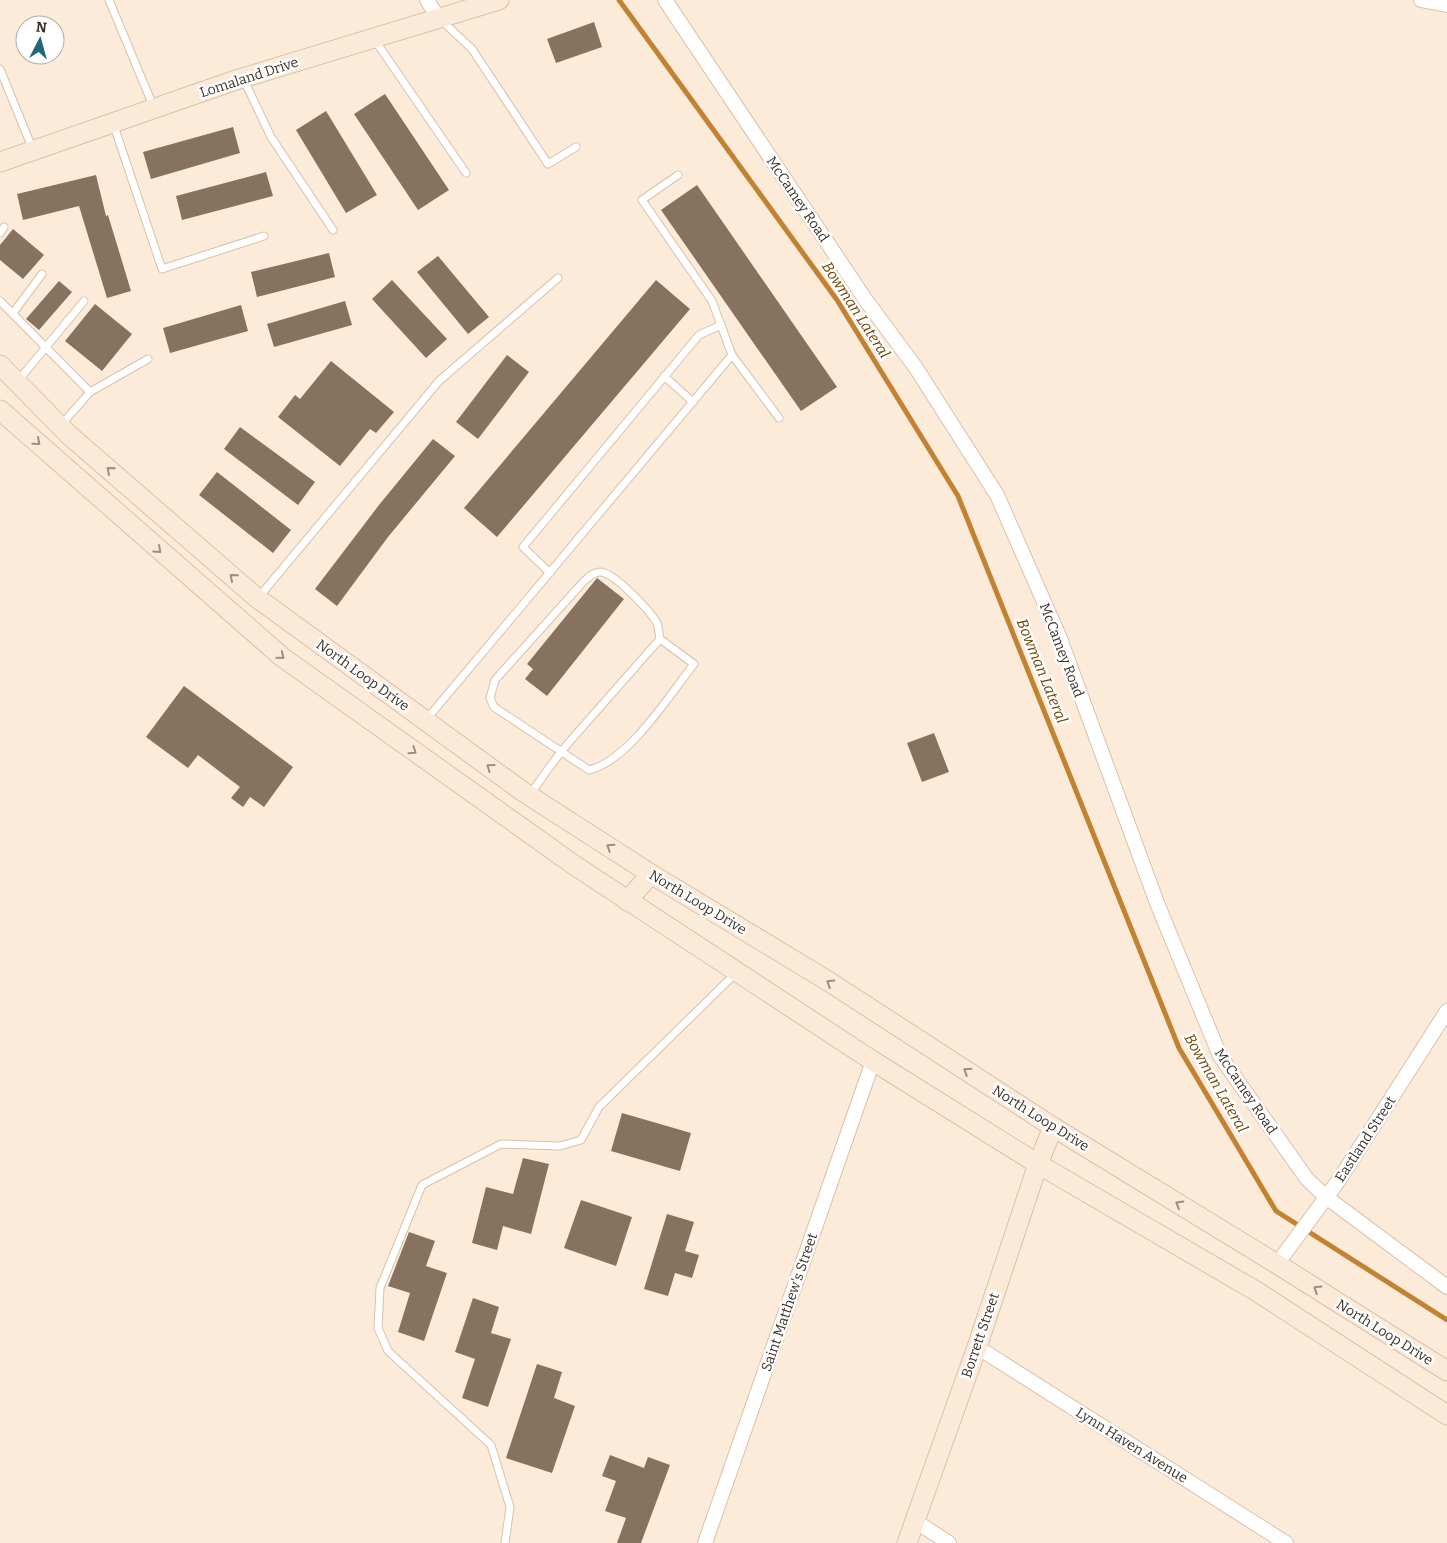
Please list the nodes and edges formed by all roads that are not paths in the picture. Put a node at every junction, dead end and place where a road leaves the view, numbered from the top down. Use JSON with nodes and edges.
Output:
{"nodes":[{"id":1,"x":109,"y":0,"type":"edge"},
{"id":2,"x":427,"y":0,"type":"edge"},
{"id":3,"x":499,"y":0,"type":"edge"},
{"id":4,"x":665,"y":0,"type":"edge"},
{"id":5,"x":1421,"y":0,"type":"edge"},
{"id":6,"x":1447,"y":5,"type":"edge"},
{"id":7,"x":439,"y":19,"type":"junction"},
{"id":8,"x":374,"y":39,"type":"junction"},
{"id":9,"x":0,"y":69,"type":"edge"},
{"id":10,"x":243,"y":78,"type":"junction"},
{"id":11,"x":154,"y":108,"type":"junction"},
{"id":12,"x":113,"y":123,"type":"junction"},
{"id":13,"x":576,"y":147,"type":"dead end"},
{"id":14,"x":33,"y":150,"type":"junction"},
{"id":15,"x":0,"y":162,"type":"edge"},
{"id":16,"x":466,"y":173,"type":"dead end"},
{"id":17,"x":678,"y":175,"type":"dead end"},
{"id":18,"x":332,"y":230,"type":"dead end"},
{"id":19,"x":264,"y":236,"type":"dead end"},
{"id":20,"x":42,"y":274,"type":"dead end"},
{"id":21,"x":558,"y":278,"type":"dead end"},
{"id":22,"x":0,"y":301,"type":"edge"},
{"id":23,"x":84,"y":301,"type":"dead end"},
{"id":24,"x":12,"y":313,"type":"junction"},
{"id":25,"x":721,"y":325,"type":"junction"},
{"id":26,"x":46,"y":347,"type":"junction"},
{"id":27,"x":732,"y":355,"type":"junction"},
{"id":28,"x":148,"y":359,"type":"dead end"},
{"id":29,"x":0,"y":365,"type":"edge"},
{"id":30,"x":664,"y":376,"type":"junction"},
{"id":31,"x":17,"y":382,"type":"junction"},
{"id":32,"x":90,"y":392,"type":"junction"},
{"id":33,"x":693,"y":402,"type":"junction"},
{"id":34,"x":0,"y":410,"type":"edge"},
{"id":35,"x":779,"y":418,"type":"dead end"},
{"id":36,"x":60,"y":426,"type":"junction"},
{"id":37,"x":550,"y":573,"type":"junction"},
{"id":38,"x":257,"y":598,"type":"junction"},
{"id":39,"x":660,"y":638,"type":"junction"},
{"id":40,"x":426,"y":720,"type":"junction"},
{"id":41,"x":561,"y":752,"type":"junction"},
{"id":42,"x":530,"y":795,"type":"junction"},
{"id":43,"x":651,"y":874,"type":"junction"},
{"id":44,"x":627,"y":901,"type":"junction"},
{"id":45,"x":737,"y":973,"type":"junction"},
{"id":46,"x":1447,"y":1011,"type":"edge"},
{"id":47,"x":872,"y":1061,"type":"junction"},
{"id":48,"x":1053,"y":1127,"type":"junction"},
{"id":49,"x":1038,"y":1164,"type":"junction"},
{"id":50,"x":1323,"y":1202,"type":"junction"},
{"id":51,"x":1277,"y":1264,"type":"junction"},
{"id":52,"x":1447,"y":1287,"type":"edge"},
{"id":53,"x":977,"y":1347,"type":"junction"},
{"id":54,"x":1447,"y":1371,"type":"edge"},
{"id":55,"x":1447,"y":1415,"type":"edge"},
{"id":56,"x":915,"y":1521,"type":"junction"},
{"id":57,"x":504,"y":1543,"type":"edge"},
{"id":58,"x":705,"y":1543,"type":"edge"},
{"id":59,"x":908,"y":1543,"type":"edge"},
{"id":60,"x":950,"y":1543,"type":"edge"},
{"id":61,"x":1286,"y":1543,"type":"edge"}],
"edges":[{"from":1,"to":11,"type":"lane"},
{"from":2,"to":7,"type":"street"},
{"from":3,"to":7,"type":"main road","name":"Lomaland Drive"},
{"from":4,"to":50,"type":"street","name":"McCamey Road"},
{"from":5,"to":6,"type":"street"},
{"from":7,"to":8,"type":"main road","name":"Lomaland Drive"},
{"from":7,"to":13,"type":"lane"},
{"from":8,"to":10,"type":"main road","name":"Lomaland Drive"},
{"from":8,"to":16,"type":"lane"},
{"from":9,"to":14,"type":"lane"},
{"from":10,"to":11,"type":"main road","name":"Lomaland Drive"},
{"from":10,"to":18,"type":"lane"},
{"from":11,"to":12,"type":"main road","name":"Lomaland Drive"},
{"from":12,"to":14,"type":"main road","name":"Lomaland Drive"},
{"from":12,"to":19,"type":"lane"},
{"from":14,"to":15,"type":"main road","name":"Lomaland Drive"},
{"from":17,"to":25,"type":"lane"},
{"from":20,"to":24,"type":"lane"},
{"from":21,"to":38,"type":"lane"},
{"from":22,"to":24,"type":"lane"},
{"from":23,"to":26,"type":"lane"},
{"from":24,"to":26,"type":"lane"},
{"from":25,"to":27,"type":"lane"},
{"from":25,"to":30,"type":"lane"},
{"from":26,"to":31,"type":"lane"},
{"from":26,"to":32,"type":"lane"},
{"from":27,"to":33,"type":"lane"},
{"from":27,"to":35,"type":"lane"},
{"from":28,"to":32,"type":"lane"},
{"from":29,"to":31,"type":"main road","name":"North Loop Drive"},
{"from":30,"to":33,"type":"lane"},
{"from":30,"to":37,"type":"lane"},
{"from":31,"to":36,"type":"main road","name":"North Loop Drive"},
{"from":32,"to":36,"type":"lane"},
{"from":33,"to":37,"type":"lane"},
{"from":34,"to":44,"type":"main road","one_way":true},
{"from":38,"to":36,"type":"main road","name":"North Loop Drive","one_way":true},
{"from":37,"to":40,"type":"lane"},
{"from":38,"to":40,"type":"main road","name":"North Loop Drive"},
{"from":39,"to":41,"type":"lane"},
{"from":39,"to":41,"type":"lane"},
{"from":39,"to":41,"type":"lane"},
{"from":42,"to":40,"type":"main road","name":"North Loop Drive","one_way":true},
{"from":41,"to":42,"type":"lane"},
{"from":43,"to":42,"type":"main road","name":"North Loop Drive","one_way":true},
{"from":43,"to":44,"type":"main road"},
{"from":48,"to":43,"type":"main road","name":"North Loop Drive","one_way":true},
{"from":44,"to":45,"type":"main road"},
{"from":45,"to":47,"type":"main road"},
{"from":45,"to":57,"type":"lane"},
{"from":46,"to":50,"type":"street","name":"Eastland Street"},
{"from":47,"to":49,"type":"main road"},
{"from":47,"to":58,"type":"street","name":"Saint Matthew's Street"},
{"from":48,"to":49,"type":"main road","name":"Borrett Street"},
{"from":51,"to":48,"type":"main road","name":"North Loop Drive","one_way":true},
{"from":49,"to":53,"type":"main road","name":"Borrett Street"},
{"from":49,"to":55,"type":"main road"},
{"from":50,"to":51,"type":"street","name":"Eastland Street"},
{"from":50,"to":52,"type":"street","name":"McCamey Road"},
{"from":54,"to":51,"type":"main road","name":"North Loop Drive","one_way":true},
{"from":53,"to":56,"type":"main road","name":"Borrett Street"},
{"from":53,"to":61,"type":"street","name":"Lynn Haven Avenue"},
{"from":56,"to":59,"type":"main road","name":"Borrett Street"},
{"from":56,"to":60,"type":"street"}]}
